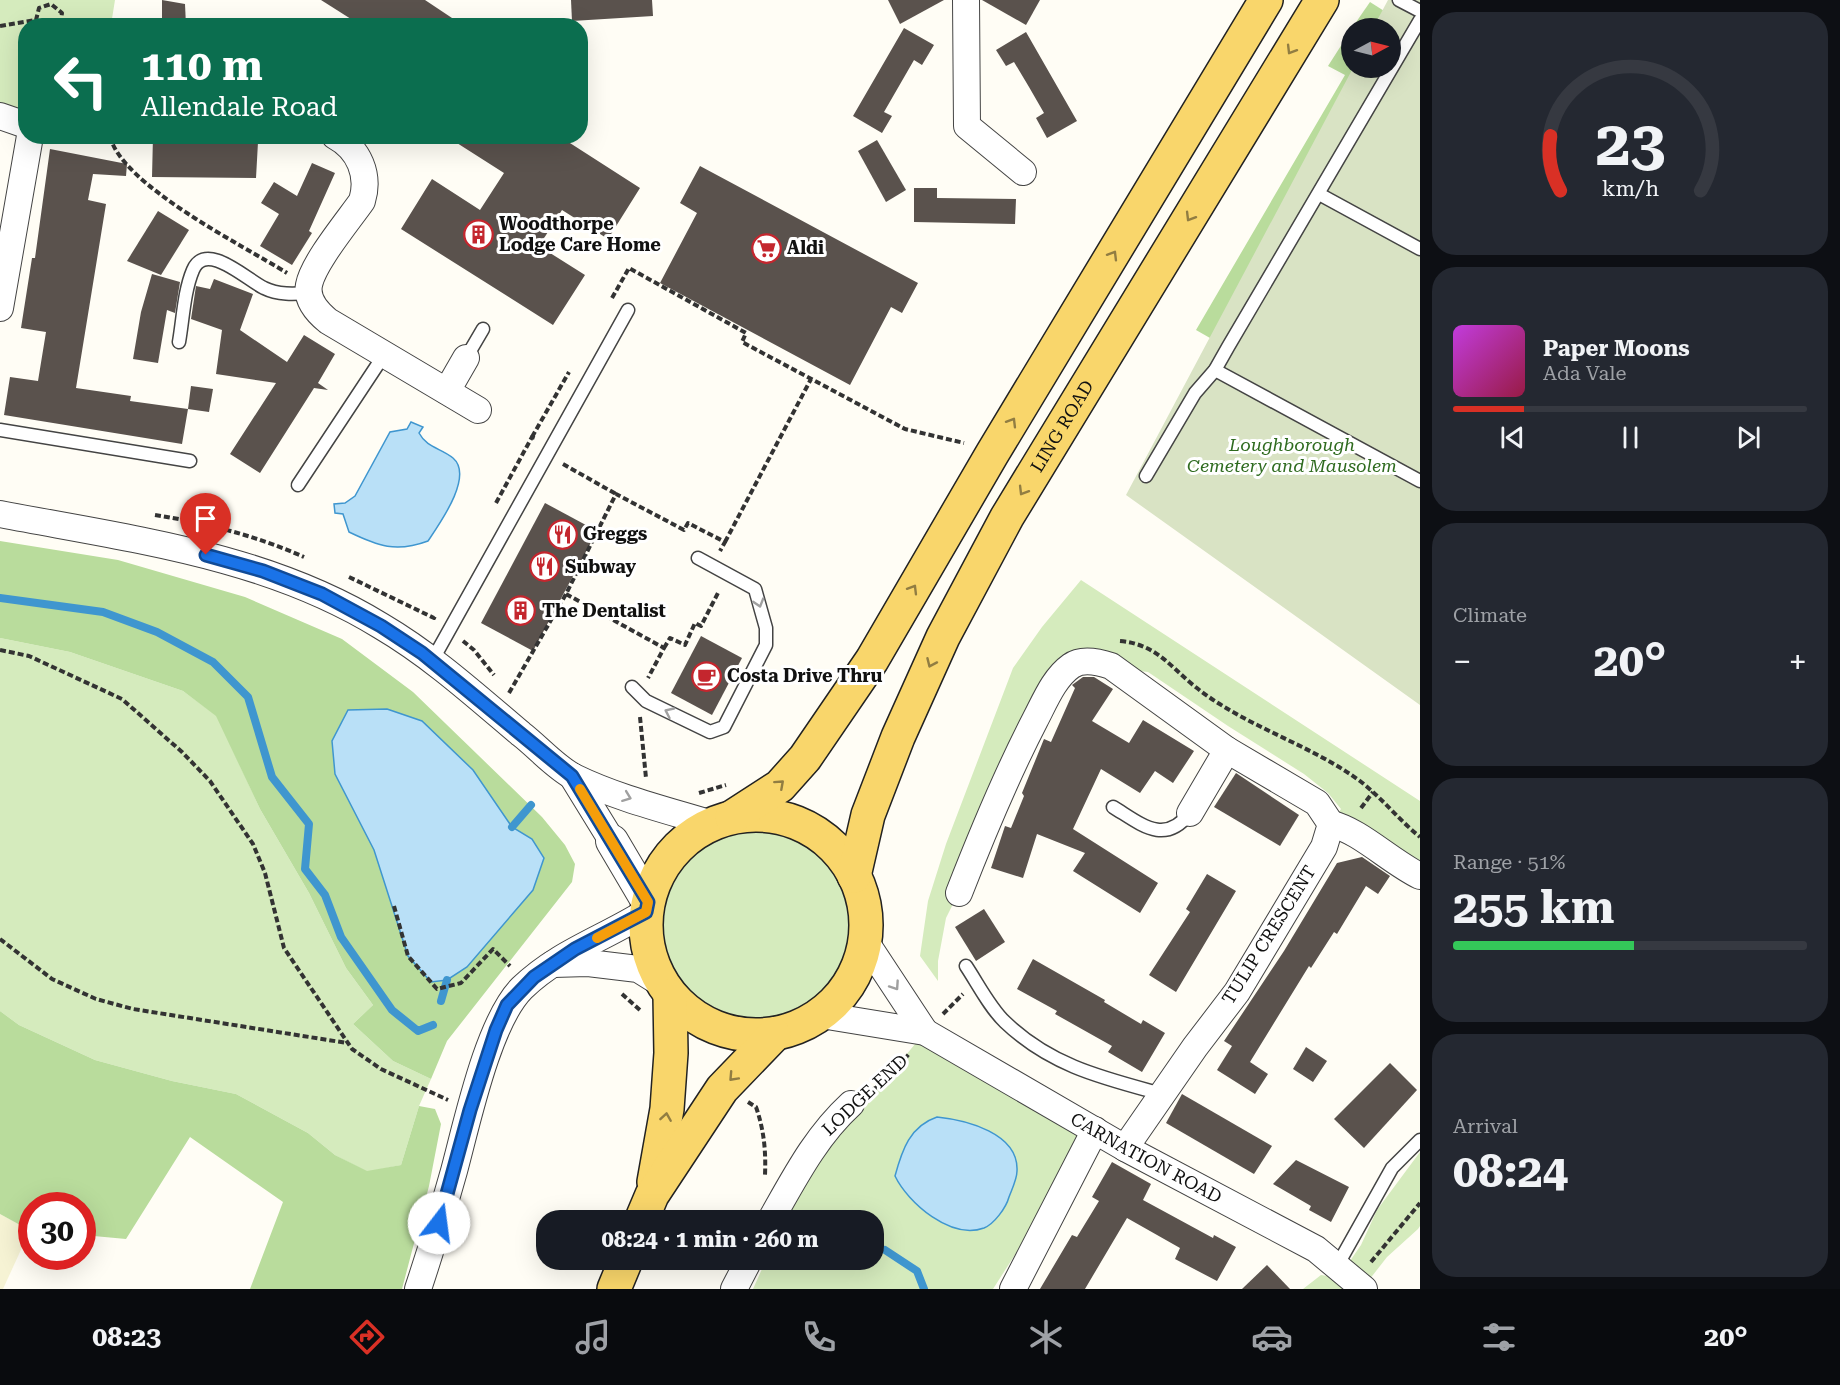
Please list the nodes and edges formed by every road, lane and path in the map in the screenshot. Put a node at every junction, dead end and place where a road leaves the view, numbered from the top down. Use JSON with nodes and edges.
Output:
{"nodes":[{"id":1,"x":966,"y":0,"type":"edge"},
{"id":2,"x":1266,"y":0,"type":"edge"},
{"id":3,"x":1322,"y":0,"type":"edge"},
{"id":4,"x":1399,"y":0,"type":"edge"},
{"id":5,"x":51,"y":2,"type":"edge"},
{"id":6,"x":1420,"y":11,"type":"edge"},
{"id":7,"x":36,"y":18,"type":"edge"},
{"id":8,"x":61,"y":18,"type":"edge"},
{"id":9,"x":1420,"y":20,"type":"edge"},
{"id":10,"x":18,"y":23,"type":"edge"},
{"id":11,"x":0,"y":26,"type":"edge"},
{"id":12,"x":0,"y":116,"type":"edge"},
{"id":13,"x":18,"y":122,"type":"edge"},
{"id":14,"x":29,"y":144,"type":"edge"},
{"id":15,"x":114,"y":144,"type":"edge"},
{"id":16,"x":342,"y":144,"type":"edge"},
{"id":17,"x":1023,"y":172,"type":"dead end"},
{"id":18,"x":1319,"y":194,"type":"junction"},
{"id":19,"x":1420,"y":249,"type":"edge"},
{"id":20,"x":309,"y":289,"type":"junction"},
{"id":21,"x":0,"y":308,"type":"edge"},
{"id":22,"x":606,"y":308,"type":"dead end"},
{"id":23,"x":628,"y":310,"type":"dead end"},
{"id":24,"x":483,"y":329,"type":"dead end"},
{"id":25,"x":179,"y":342,"type":"dead end"},
{"id":26,"x":384,"y":355,"type":"junction"},
{"id":27,"x":466,"y":358,"type":"joint"},
{"id":28,"x":572,"y":367,"type":"dead end"},
{"id":29,"x":1215,"y":370,"type":"junction"},
{"id":30,"x":810,"y":379,"type":"junction"},
{"id":31,"x":447,"y":391,"type":"junction"},
{"id":32,"x":478,"y":410,"type":"dead end"},
{"id":33,"x":0,"y":430,"type":"edge"},
{"id":34,"x":532,"y":437,"type":"junction"},
{"id":35,"x":974,"y":446,"type":"dead end"},
{"id":36,"x":551,"y":447,"type":"junction"},
{"id":37,"x":190,"y":461,"type":"dead end"},
{"id":38,"x":1146,"y":476,"type":"dead end"},
{"id":39,"x":1420,"y":481,"type":"edge"},
{"id":40,"x":298,"y":485,"type":"dead end"},
{"id":41,"x":616,"y":494,"type":"junction"},
{"id":42,"x":494,"y":507,"type":"dead end"},
{"id":43,"x":0,"y":514,"type":"edge"},
{"id":44,"x":151,"y":514,"type":"dead end"},
{"id":45,"x":725,"y":542,"type":"junction"},
{"id":46,"x":698,"y":558,"type":"dead end"},
{"id":47,"x":312,"y":561,"type":"dead end"},
{"id":48,"x":712,"y":566,"type":"junction"},
{"id":49,"x":342,"y":574,"type":"dead end"},
{"id":50,"x":566,"y":594,"type":"junction"},
{"id":51,"x":439,"y":608,"type":"dead end"},
{"id":52,"x":434,"y":618,"type":"junction"},
{"id":53,"x":450,"y":630,"type":"junction"},
{"id":54,"x":1110,"y":640,"type":"dead end"},
{"id":55,"x":664,"y":648,"type":"junction"},
{"id":56,"x":0,"y":650,"type":"edge"},
{"id":57,"x":432,"y":661,"type":"junction"},
{"id":58,"x":495,"y":676,"type":"dead end"},
{"id":59,"x":501,"y":685,"type":"dead end"},
{"id":60,"x":632,"y":687,"type":"dead end"},
{"id":61,"x":508,"y":694,"type":"junction"},
{"id":62,"x":516,"y":700,"type":"dead end"},
{"id":63,"x":648,"y":702,"type":"junction"},
{"id":64,"x":1227,"y":750,"type":"junction"},
{"id":65,"x":644,"y":762,"type":"dead end"},
{"id":66,"x":572,"y":776,"type":"junction"},
{"id":67,"x":639,"y":778,"type":"dead end"},
{"id":68,"x":646,"y":782,"type":"dead end"},
{"id":69,"x":1113,"y":807,"type":"dead end"},
{"id":70,"x":1190,"y":813,"type":"joint"},
{"id":71,"x":722,"y":821,"type":"junction"},
{"id":72,"x":1331,"y":824,"type":"junction"},
{"id":73,"x":1420,"y":837,"type":"edge"},
{"id":74,"x":612,"y":841,"type":"joint"},
{"id":75,"x":854,"y":876,"type":"junction"},
{"id":76,"x":1420,"y":876,"type":"edge"},
{"id":77,"x":958,"y":893,"type":"dead end"},
{"id":78,"x":394,"y":906,"type":"dead end"},
{"id":79,"x":647,"y":907,"type":"junction"},
{"id":80,"x":0,"y":939,"type":"edge"},
{"id":81,"x":865,"y":941,"type":"junction"},
{"id":82,"x":552,"y":964,"type":"junction"},
{"id":83,"x":966,"y":966,"type":"dead end"},
{"id":84,"x":976,"y":981,"type":"junction"},
{"id":85,"x":527,"y":983,"type":"junction"},
{"id":86,"x":666,"y":990,"type":"junction"},
{"id":87,"x":821,"y":1015,"type":"junction"},
{"id":88,"x":925,"y":1032,"type":"junction"},
{"id":89,"x":774,"y":1035,"type":"junction"},
{"id":90,"x":348,"y":1043,"type":"junction"},
{"id":91,"x":1161,"y":1094,"type":"junction"},
{"id":92,"x":851,"y":1104,"type":"joint"},
{"id":93,"x":470,"y":1110,"type":"junction"},
{"id":94,"x":1095,"y":1130,"type":"junction"},
{"id":95,"x":1420,"y":1140,"type":"edge"},
{"id":96,"x":1125,"y":1148,"type":"junction"},
{"id":97,"x":1420,"y":1203,"type":"edge"},
{"id":98,"x":647,"y":1208,"type":"edge"},
{"id":99,"x":776,"y":1210,"type":"edge"},
{"id":100,"x":622,"y":1270,"type":"edge"},
{"id":101,"x":744,"y":1270,"type":"edge"},
{"id":102,"x":1352,"y":1278,"type":"edge"},
{"id":103,"x":418,"y":1289,"type":"edge"},
{"id":104,"x":614,"y":1289,"type":"edge"},
{"id":105,"x":734,"y":1289,"type":"edge"},
{"id":106,"x":1013,"y":1289,"type":"edge"}],
"edges":[{"from":1,"to":17,"type":"street"},
{"from":71,"to":2,"type":"main road","one_way":true},
{"from":3,"to":75,"type":"main road","name":"LING ROAD","one_way":true},
{"from":4,"to":6,"type":"lane"},
{"from":5,"to":7,"type":"path"},
{"from":5,"to":8,"type":"path"},
{"from":9,"to":18,"type":"lane"},
{"from":10,"to":11,"type":"path"},
{"from":12,"to":13,"type":"street"},
{"from":14,"to":21,"type":"street"},
{"from":15,"to":20,"type":"path"},
{"from":16,"to":20,"type":"street"},
{"from":18,"to":19,"type":"lane"},
{"from":18,"to":29,"type":"lane"},
{"from":20,"to":25,"type":"lane"},
{"from":20,"to":26,"type":"street"},
{"from":22,"to":30,"type":"path"},
{"from":23,"to":36,"type":"lane"},
{"from":24,"to":27,"type":"lane"},
{"from":26,"to":31,"type":"street"},
{"from":26,"to":40,"type":"lane"},
{"from":27,"to":31,"type":"street"},
{"from":28,"to":34,"type":"path"},
{"from":29,"to":38,"type":"lane"},
{"from":29,"to":39,"type":"lane"},
{"from":30,"to":35,"type":"path"},
{"from":30,"to":45,"type":"path"},
{"from":31,"to":32,"type":"street"},
{"from":33,"to":37,"type":"lane"},
{"from":34,"to":36,"type":"path"},
{"from":34,"to":42,"type":"path"},
{"from":36,"to":41,"type":"path"},
{"from":36,"to":53,"type":"lane"},
{"from":41,"to":45,"type":"path"},
{"from":41,"to":50,"type":"path"},
{"from":43,"to":57,"type":"street"},
{"from":44,"to":47,"type":"path"},
{"from":45,"to":48,"type":"path"},
{"from":46,"to":48,"type":"lane"},
{"from":48,"to":55,"type":"path"},
{"from":48,"to":63,"type":"lane","one_way":true},
{"from":49,"to":52,"type":"path"},
{"from":50,"to":55,"type":"path"},
{"from":50,"to":61,"type":"path"},
{"from":51,"to":52,"type":"path"},
{"from":52,"to":53,"type":"path"},
{"from":53,"to":57,"type":"lane"},
{"from":53,"to":58,"type":"path"},
{"from":54,"to":73,"type":"path"},
{"from":55,"to":63,"type":"path"},
{"from":56,"to":90,"type":"path"},
{"from":57,"to":66,"type":"street"},
{"from":59,"to":61,"type":"path"},
{"from":60,"to":63,"type":"lane"},
{"from":61,"to":62,"type":"path"},
{"from":63,"to":65,"type":"path"},
{"from":64,"to":70,"type":"street"},
{"from":64,"to":72,"type":"street"},
{"from":64,"to":77,"type":"street"},
{"from":66,"to":71,"type":"street","one_way":true},
{"from":66,"to":74,"type":"street"},
{"from":67,"to":68,"type":"path"},
{"from":69,"to":70,"type":"lane"},
{"from":71,"to":75,"type":"main road"},
{"from":71,"to":79,"type":"main road"},
{"from":72,"to":76,"type":"street"},
{"from":72,"to":91,"type":"street","name":"TULIP CRESCENT"},
{"from":74,"to":79,"type":"street"},
{"from":75,"to":81,"type":"main road"},
{"from":78,"to":85,"type":"path"},
{"from":79,"to":82,"type":"street"},
{"from":79,"to":86,"type":"main road"},
{"from":80,"to":90,"type":"path"},
{"from":81,"to":87,"type":"main road"},
{"from":81,"to":88,"type":"street","name":"CARNATION ROAD","one_way":true},
{"from":82,"to":85,"type":"street"},
{"from":82,"to":86,"type":"street"},
{"from":83,"to":84,"type":"lane"},
{"from":84,"to":88,"type":"path","name":"LODGE END"},
{"from":84,"to":91,"type":"lane"},
{"from":85,"to":93,"type":"street"},
{"from":86,"to":89,"type":"main road"},
{"from":98,"to":86,"type":"main road","one_way":true},
{"from":87,"to":88,"type":"street","name":"CARNATION ROAD"},
{"from":87,"to":89,"type":"main road"},
{"from":88,"to":92,"type":"path","name":"LODGE END"},
{"from":88,"to":94,"type":"street","name":"CARNATION ROAD"},
{"from":89,"to":98,"type":"main road","one_way":true},
{"from":90,"to":93,"type":"path"},
{"from":91,"to":96,"type":"street","name":"TULIP CRESCENT"},
{"from":92,"to":99,"type":"street","name":"LODGE END"},
{"from":93,"to":103,"type":"street"},
{"from":94,"to":96,"type":"street","name":"CARNATION ROAD"},
{"from":94,"to":106,"type":"street"},
{"from":95,"to":102,"type":"lane"},
{"from":96,"to":102,"type":"street","name":"CARNATION ROAD"},
{"from":97,"to":102,"type":"path"},
{"from":100,"to":104,"type":"main road"},
{"from":101,"to":105,"type":"street"}]}
